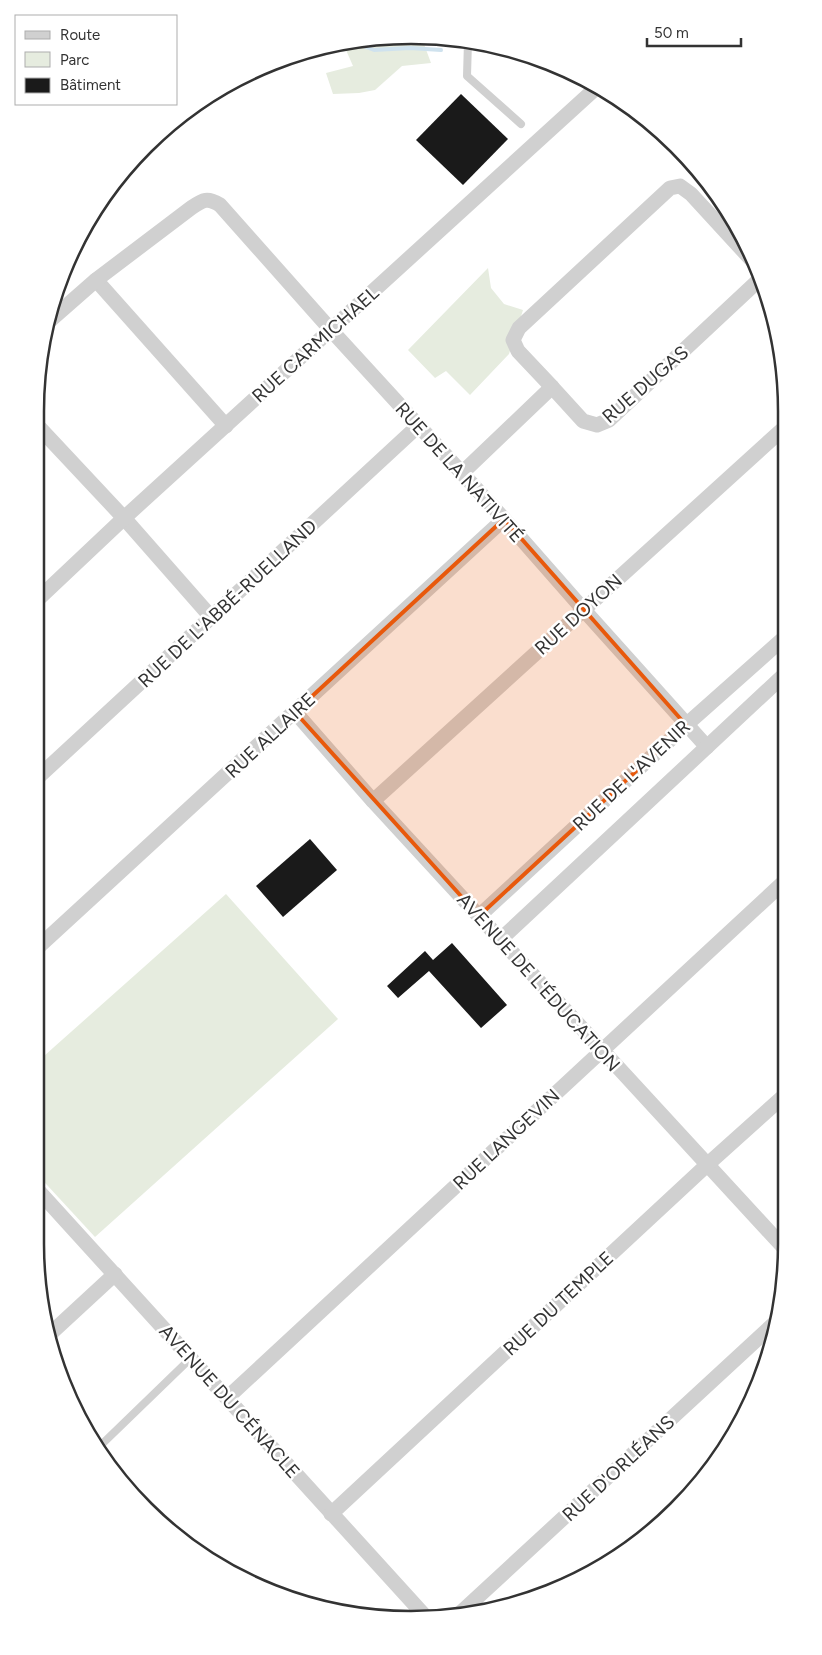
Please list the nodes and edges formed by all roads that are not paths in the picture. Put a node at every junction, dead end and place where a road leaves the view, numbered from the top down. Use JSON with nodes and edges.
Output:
{"nodes":[{"id":1,"x":468,"y":48,"type":"edge"},
{"id":2,"x":592,"y":92,"type":"edge"},
{"id":3,"x":521,"y":124,"type":"dead end"},
{"id":4,"x":739,"y":247,"type":"edge"},
{"id":5,"x":96,"y":280,"type":"junction"},
{"id":6,"x":755,"y":283,"type":"edge"},
{"id":7,"x":56,"y":315,"type":"edge"},
{"id":8,"x":331,"y":330,"type":"junction"},
{"id":9,"x":552,"y":387,"type":"junction"},
{"id":10,"x":226,"y":426,"type":"junction"},
{"id":11,"x":418,"y":426,"type":"junction"},
{"id":12,"x":44,"y":433,"type":"edge"},
{"id":13,"x":778,"y":433,"type":"edge"},
{"id":14,"x":462,"y":473,"type":"junction"},
{"id":15,"x":124,"y":518,"type":"junction"},
{"id":16,"x":504,"y":519,"type":"junction"},
{"id":17,"x":44,"y":594,"type":"edge"},
{"id":18,"x":583,"y":609,"type":"junction"},
{"id":19,"x":211,"y":617,"type":"junction"},
{"id":20,"x":778,"y":643,"type":"edge"},
{"id":21,"x":778,"y":681,"type":"edge"},
{"id":22,"x":295,"y":712,"type":"junction"},
{"id":23,"x":686,"y":725,"type":"junction"},
{"id":24,"x":707,"y":747,"type":"junction"},
{"id":25,"x":44,"y":772,"type":"edge"},
{"id":26,"x":373,"y":801,"type":"junction"},
{"id":27,"x":778,"y":887,"type":"edge"},
{"id":28,"x":479,"y":916,"type":"junction"},
{"id":29,"x":500,"y":940,"type":"junction"},
{"id":30,"x":44,"y":942,"type":"edge"},
{"id":31,"x":601,"y":1051,"type":"junction"},
{"id":32,"x":778,"y":1101,"type":"edge"},
{"id":33,"x":708,"y":1164,"type":"junction"},
{"id":34,"x":44,"y":1197,"type":"edge"},
{"id":35,"x":778,"y":1241,"type":"edge"},
{"id":36,"x":115,"y":1274,"type":"junction"},
{"id":37,"x":768,"y":1329,"type":"edge"},
{"id":38,"x":54,"y":1330,"type":"edge"},
{"id":39,"x":192,"y":1358,"type":"junction"},
{"id":40,"x":227,"y":1398,"type":"junction"},
{"id":41,"x":103,"y":1443,"type":"edge"},
{"id":42,"x":331,"y":1514,"type":"junction"},
{"id":43,"x":467,"y":1607,"type":"edge"},
{"id":44,"x":419,"y":1611,"type":"edge"}],
"edges":[{"from":1,"to":3,"type":"lane"},
{"from":2,"to":8,"type":"street","name":"RUE CARMICHAEL"},
{"from":4,"to":9,"type":"street","name":"RUE DUGAS"},
{"from":5,"to":7,"type":"street"},
{"from":5,"to":8,"type":"street","name":"RUE DE LA NATIVITÉ"},
{"from":5,"to":10,"type":"street"},
{"from":6,"to":9,"type":"street","name":"RUE DUGAS"},
{"from":8,"to":10,"type":"street","name":"RUE CARMICHAEL"},
{"from":8,"to":11,"type":"street","name":"RUE DE LA NATIVITÉ"},
{"from":9,"to":14,"type":"street"},
{"from":10,"to":15,"type":"street","name":"RUE CARMICHAEL"},
{"from":11,"to":14,"type":"street","name":"RUE DE LA NATIVITÉ"},
{"from":11,"to":19,"type":"street","name":"RUE DE L'ABBÉ-RUELLAND"},
{"from":12,"to":15,"type":"street"},
{"from":13,"to":18,"type":"street","name":"RUE DOYON"},
{"from":14,"to":16,"type":"street","name":"RUE DE LA NATIVITÉ"},
{"from":15,"to":17,"type":"street","name":"RUE CARMICHAEL"},
{"from":15,"to":19,"type":"street"},
{"from":16,"to":18,"type":"street","name":"RUE DE LA NATIVITÉ"},
{"from":16,"to":22,"type":"street","name":"RUE ALLAIRE"},
{"from":18,"to":23,"type":"street","name":"RUE DE LA NATIVITÉ"},
{"from":18,"to":26,"type":"street","name":"RUE DOYON"},
{"from":19,"to":25,"type":"street","name":"RUE DE L'ABBÉ-RUELLAND"},
{"from":20,"to":23,"type":"street","name":"RUE DE L'AVENIR"},
{"from":21,"to":24,"type":"street","name":"RUE DE L'AVENIR"},
{"from":22,"to":26,"type":"street","name":"AVENUE DE L'ÉDUCATION"},
{"from":22,"to":30,"type":"street","name":"RUE ALLAIRE"},
{"from":23,"to":24,"type":"street","name":"RUE DE LA NATIVITÉ"},
{"from":23,"to":28,"type":"street","name":"RUE DE L'AVENIR"},
{"from":24,"to":29,"type":"street","name":"RUE DE L'AVENIR"},
{"from":26,"to":28,"type":"street","name":"AVENUE DE L'ÉDUCATION"},
{"from":27,"to":31,"type":"street","name":"RUE LANGEVIN"},
{"from":28,"to":29,"type":"street","name":"AVENUE DE L'ÉDUCATION"},
{"from":29,"to":31,"type":"street","name":"AVENUE DE L'ÉDUCATION"},
{"from":31,"to":33,"type":"street","name":"AVENUE DE L'ÉDUCATION"},
{"from":31,"to":40,"type":"street","name":"RUE LANGEVIN"},
{"from":32,"to":33,"type":"street","name":"RUE DU TEMPLE"},
{"from":33,"to":35,"type":"street","name":"AVENUE DE L'ÉDUCATION"},
{"from":33,"to":42,"type":"street","name":"RUE DU TEMPLE"},
{"from":34,"to":36,"type":"street","name":"AVENUE DU CÉNACLE"},
{"from":36,"to":38,"type":"street"},
{"from":36,"to":39,"type":"street","name":"AVENUE DU CÉNACLE"},
{"from":37,"to":43,"type":"street","name":"RUE D'ORLÉANS"},
{"from":39,"to":40,"type":"street","name":"AVENUE DU CÉNACLE"},
{"from":39,"to":41,"type":"lane"},
{"from":40,"to":42,"type":"street","name":"AVENUE DU CÉNACLE"},
{"from":42,"to":44,"type":"street","name":"AVENUE DU CÉNACLE"}]}
